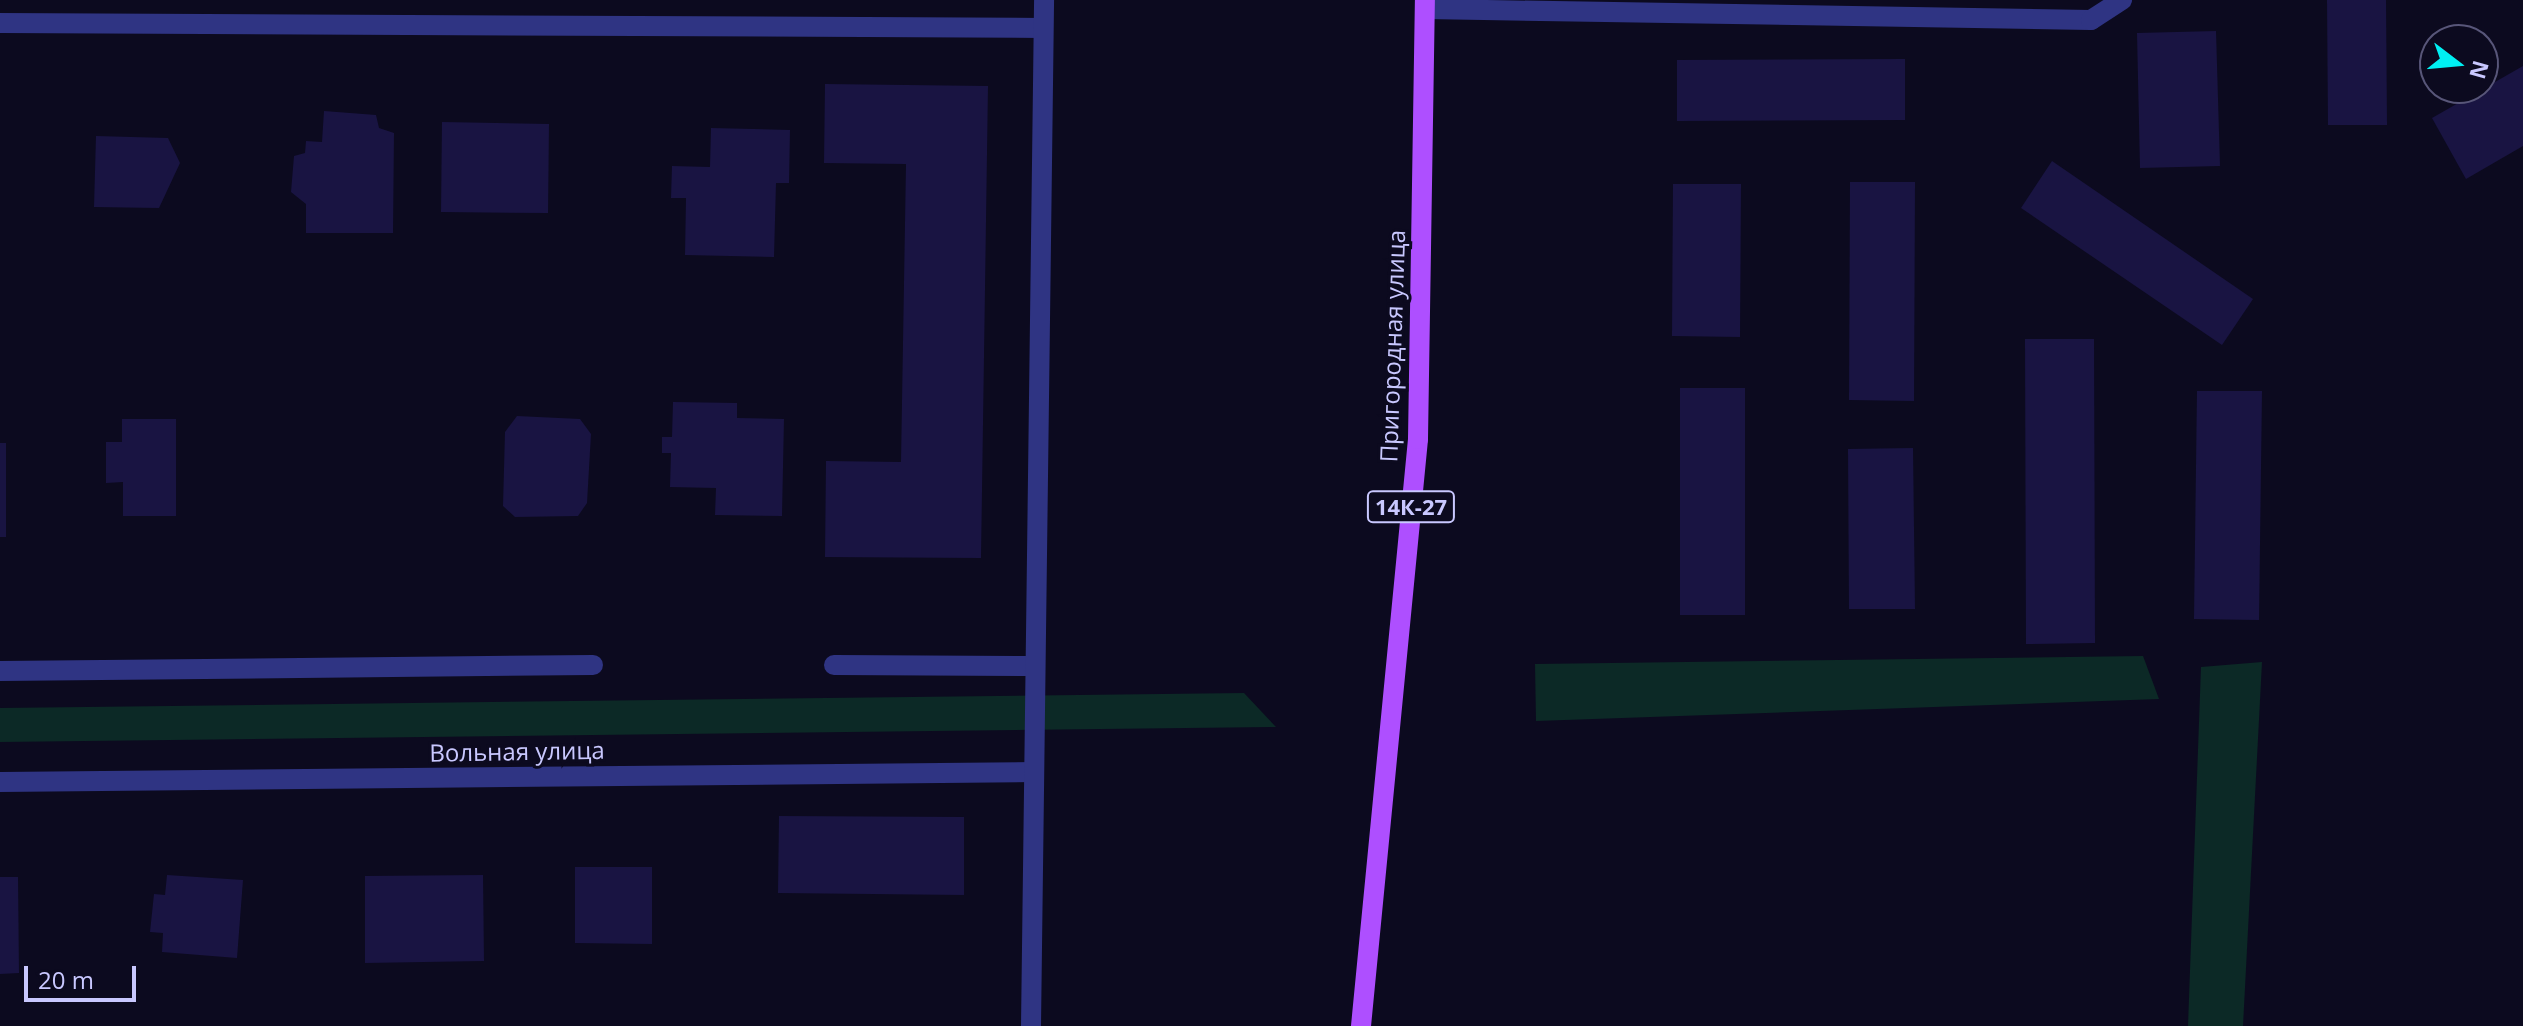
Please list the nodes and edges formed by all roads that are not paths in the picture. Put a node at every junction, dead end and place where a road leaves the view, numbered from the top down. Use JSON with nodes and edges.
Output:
{"nodes":[{"id":1,"x":1044,"y":0,"type":"edge"},
{"id":2,"x":2122,"y":0,"type":"edge"},
{"id":3,"x":1426,"y":4,"type":"edge"},
{"id":4,"x":0,"y":23,"type":"edge"},
{"id":5,"x":1043,"y":28,"type":"junction"},
{"id":6,"x":593,"y":665,"type":"dead end"},
{"id":7,"x":834,"y":665,"type":"dead end"},
{"id":8,"x":1035,"y":666,"type":"junction"},
{"id":9,"x":0,"y":671,"type":"edge"},
{"id":10,"x":1034,"y":772,"type":"junction"},
{"id":11,"x":0,"y":782,"type":"edge"},
{"id":12,"x":1031,"y":1026,"type":"edge"},
{"id":13,"x":1361,"y":1026,"type":"edge"}],
"edges":[{"from":1,"to":5,"type":"street"},
{"from":2,"to":3,"type":"street"},
{"from":3,"to":13,"type":"main road","name":"Пригородная улица","number":"14К-27"},
{"from":4,"to":5,"type":"street"},
{"from":5,"to":8,"type":"street"},
{"from":6,"to":9,"type":"street"},
{"from":7,"to":8,"type":"street"},
{"from":8,"to":10,"type":"street"},
{"from":10,"to":11,"type":"street","name":"Вольная улица"},
{"from":10,"to":12,"type":"street"}]}
